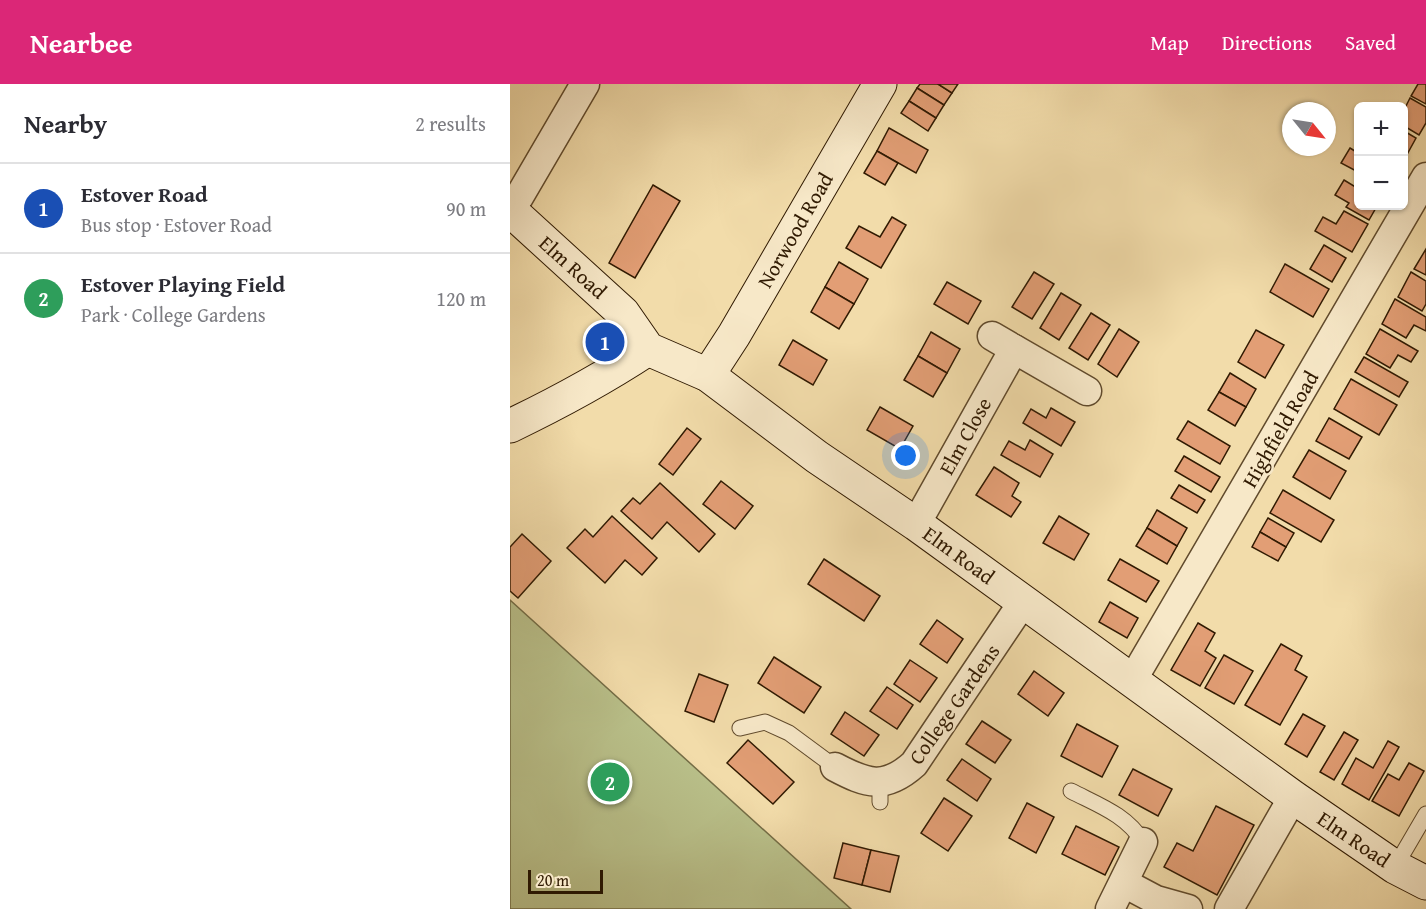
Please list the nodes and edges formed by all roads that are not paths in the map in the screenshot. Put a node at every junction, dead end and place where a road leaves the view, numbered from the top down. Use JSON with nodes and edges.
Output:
{"nodes":[{"id":1,"x":585,"y":84,"type":"edge"},
{"id":2,"x":880,"y":84,"type":"edge"},
{"id":3,"x":1426,"y":177,"type":"edge"},
{"id":4,"x":510,"y":209,"type":"edge"},
{"id":5,"x":648,"y":348,"type":"junction"},
{"id":6,"x":708,"y":375,"type":"junction"},
{"id":7,"x":1087,"y":392,"type":"dead end"},
{"id":8,"x":510,"y":426,"type":"edge"},
{"id":9,"x":916,"y":524,"type":"junction"},
{"id":10,"x":1023,"y":602,"type":"junction"},
{"id":11,"x":1133,"y":679,"type":"junction"},
{"id":12,"x":740,"y":728,"type":"dead end"},
{"id":13,"x":835,"y":767,"type":"joint"},
{"id":14,"x":1071,"y":791,"type":"dead end"},
{"id":15,"x":1293,"y":797,"type":"junction"},
{"id":16,"x":1426,"y":814,"type":"edge"},
{"id":17,"x":1143,"y":842,"type":"joint"},
{"id":18,"x":1395,"y":867,"type":"junction"},
{"id":19,"x":1124,"y":883,"type":"junction"},
{"id":20,"x":1426,"y":883,"type":"edge"},
{"id":21,"x":1110,"y":909,"type":"edge"},
{"id":22,"x":1188,"y":909,"type":"edge"},
{"id":23,"x":1229,"y":909,"type":"edge"}],
"edges":[{"from":1,"to":4,"type":"street"},
{"from":2,"to":6,"type":"main road","name":"Norwood Road"},
{"from":3,"to":11,"type":"street","name":"Highfield Road"},
{"from":4,"to":5,"type":"main road","name":"Elm Road"},
{"from":5,"to":6,"type":"main road","name":"Elm Road"},
{"from":5,"to":8,"type":"main road"},
{"from":6,"to":9,"type":"main road","name":"Elm Road"},
{"from":7,"to":9,"type":"street","name":"Elm Close"},
{"from":9,"to":10,"type":"main road","name":"Elm Road"},
{"from":10,"to":11,"type":"main road","name":"Elm Road"},
{"from":10,"to":13,"type":"street","name":"College Gardens"},
{"from":11,"to":15,"type":"main road","name":"Elm Road"},
{"from":12,"to":13,"type":"lane"},
{"from":14,"to":17,"type":"lane"},
{"from":15,"to":18,"type":"main road","name":"Elm Road"},
{"from":15,"to":23,"type":"street"},
{"from":16,"to":18,"type":"lane"},
{"from":17,"to":19,"type":"street"},
{"from":18,"to":20,"type":"main road","name":"Elm Road"},
{"from":19,"to":21,"type":"street"},
{"from":19,"to":22,"type":"street"}]}
